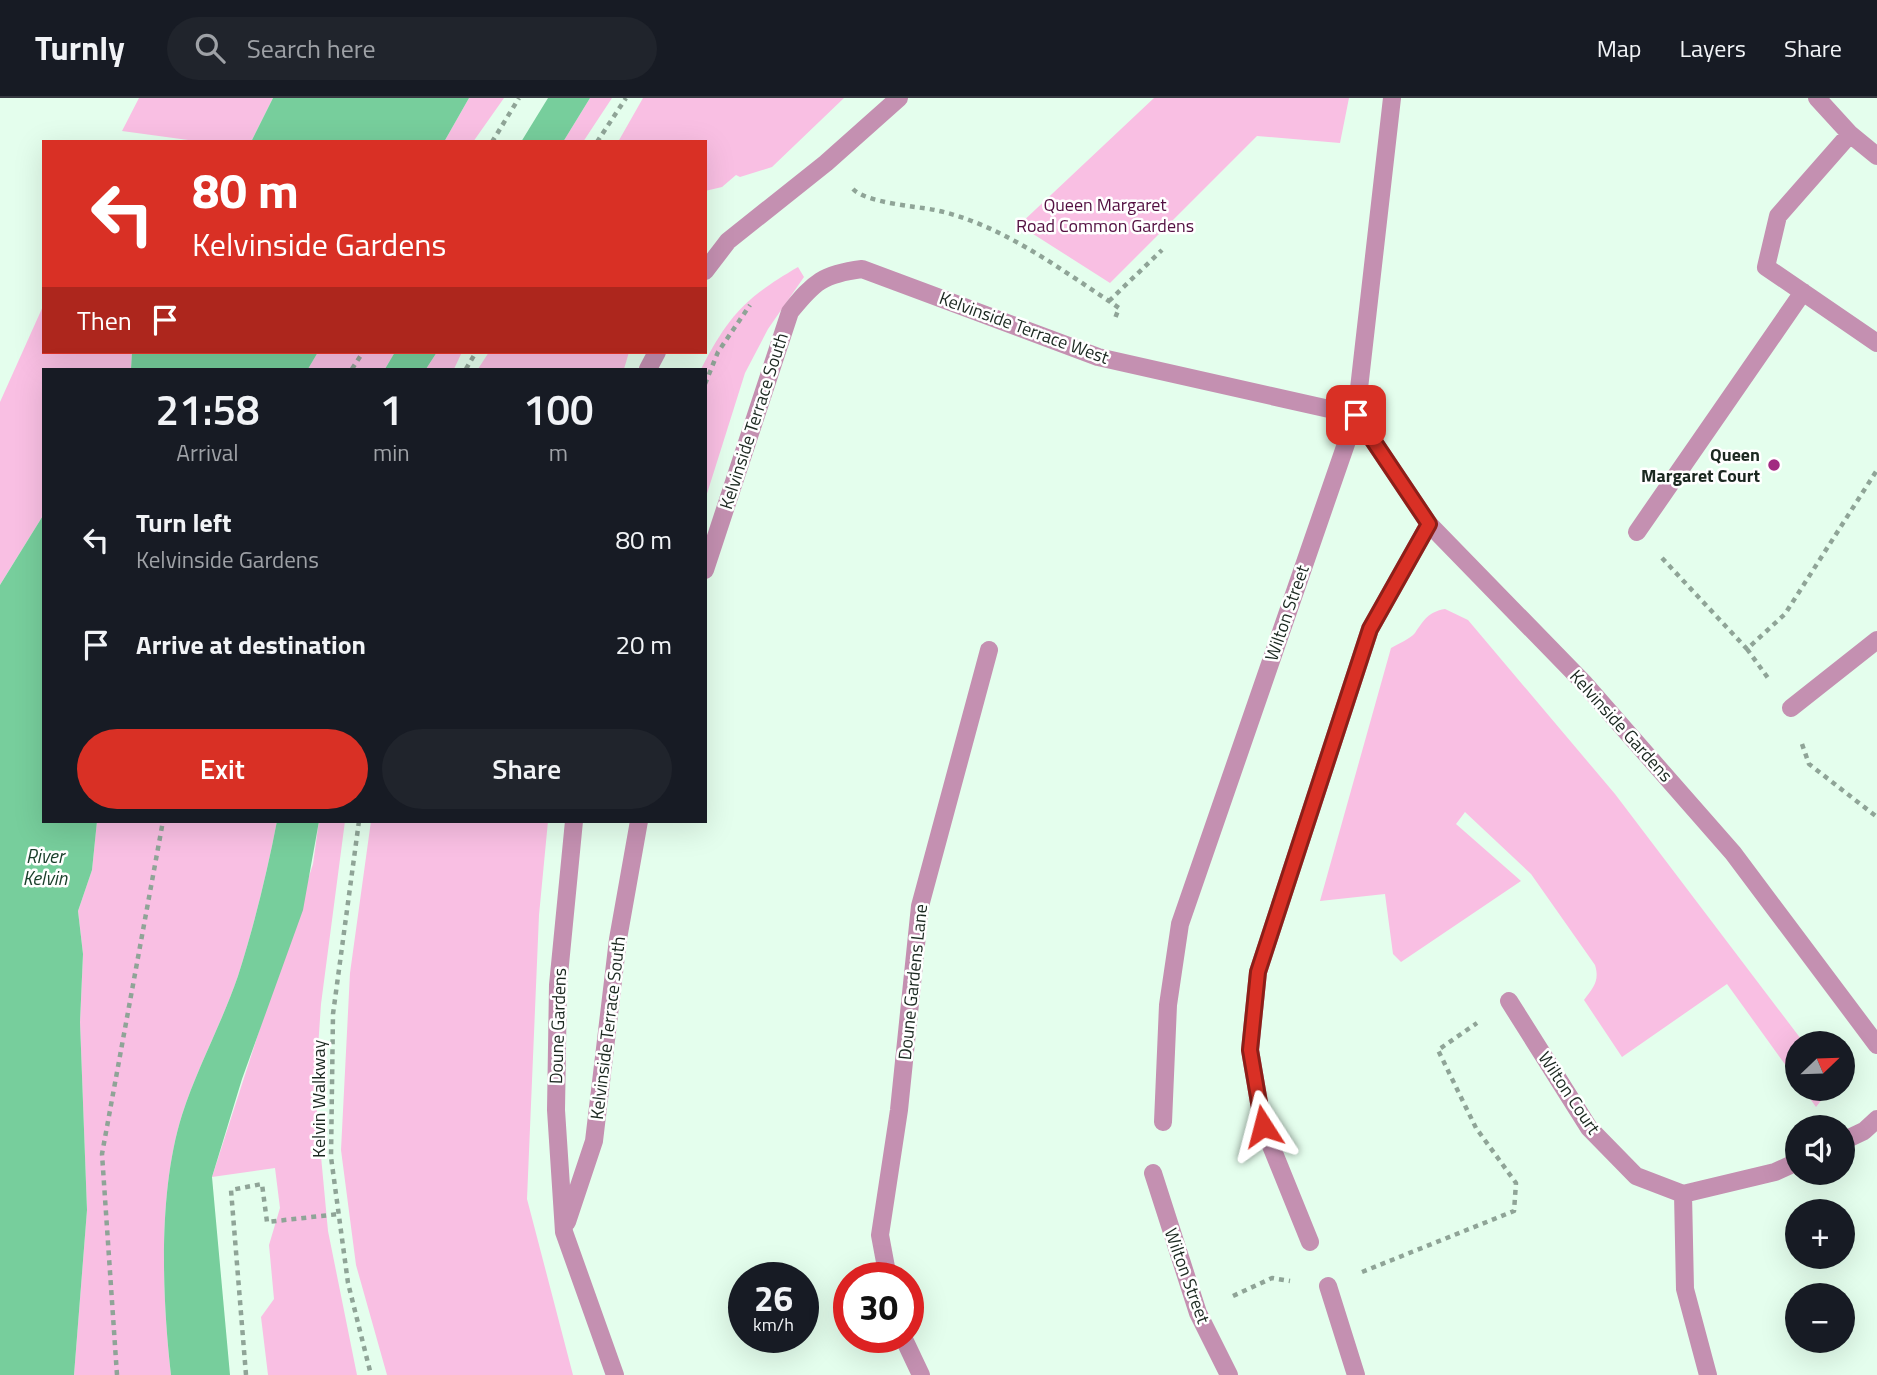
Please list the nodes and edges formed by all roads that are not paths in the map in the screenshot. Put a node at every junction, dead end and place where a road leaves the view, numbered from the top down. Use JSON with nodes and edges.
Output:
{"nodes":[{"id":1,"x":899,"y":98,"type":"edge"},
{"id":2,"x":1392,"y":98,"type":"edge"},
{"id":3,"x":1817,"y":98,"type":"edge"},
{"id":4,"x":1850,"y":134,"type":"junction"},
{"id":5,"x":1877,"y":156,"type":"edge"},
{"id":6,"x":707,"y":268,"type":"edge"},
{"id":7,"x":1803,"y":292,"type":"junction"},
{"id":8,"x":790,"y":312,"type":"joint"},
{"id":9,"x":1877,"y":343,"type":"edge"},
{"id":10,"x":1356,"y":415,"type":"junction"},
{"id":11,"x":1429,"y":524,"type":"junction"},
{"id":12,"x":1637,"y":532,"type":"road end"},
{"id":13,"x":707,"y":564,"type":"edge"},
{"id":14,"x":1877,"y":640,"type":"edge"},
{"id":15,"x":989,"y":650,"type":"dead end"},
{"id":16,"x":1791,"y":708,"type":"dead end"},
{"id":17,"x":574,"y":823,"type":"edge"},
{"id":18,"x":639,"y":823,"type":"edge"},
{"id":19,"x":1509,"y":1001,"type":"road end"},
{"id":20,"x":1877,"y":1045,"type":"edge"},
{"id":21,"x":1877,"y":1119,"type":"edge"},
{"id":22,"x":1163,"y":1122,"type":"dead end"},
{"id":23,"x":1855,"y":1135,"type":"edge"},
{"id":24,"x":1785,"y":1167,"type":"edge"},
{"id":25,"x":1153,"y":1173,"type":"dead end"},
{"id":26,"x":1683,"y":1194,"type":"junction"},
{"id":27,"x":564,"y":1232,"type":"junction"},
{"id":28,"x":1310,"y":1242,"type":"dead end"},
{"id":29,"x":885,"y":1262,"type":"edge"},
{"id":30,"x":1328,"y":1286,"type":"road end"},
{"id":31,"x":911,"y":1353,"type":"edge"},
{"id":32,"x":615,"y":1375,"type":"edge"},
{"id":33,"x":921,"y":1375,"type":"edge"},
{"id":34,"x":1229,"y":1375,"type":"edge"},
{"id":35,"x":1356,"y":1375,"type":"edge"},
{"id":36,"x":1708,"y":1375,"type":"edge"}],
"edges":[{"from":1,"to":6,"type":"street"},
{"from":2,"to":10,"type":"street","name":"Wilton Street"},
{"from":3,"to":4,"type":"street"},
{"from":4,"to":5,"type":"street"},
{"from":4,"to":7,"type":"street"},
{"from":7,"to":9,"type":"street"},
{"from":7,"to":12,"type":"street"},
{"from":8,"to":10,"type":"street","name":"Kelvinside Terrace West"},
{"from":8,"to":13,"type":"street","name":"Kelvinside Terrace South"},
{"from":10,"to":11,"type":"street","name":"Kelvinside Gardens"},
{"from":10,"to":22,"type":"street","name":"Wilton Street"},
{"from":11,"to":20,"type":"street","name":"Kelvinside Gardens"},
{"from":11,"to":28,"type":"street"},
{"from":14,"to":16,"type":"street"},
{"from":15,"to":29,"type":"street","name":"Doune Gardens Lane"},
{"from":17,"to":27,"type":"street","name":"Doune Gardens"},
{"from":18,"to":27,"type":"street","name":"Kelvinside Terrace South"},
{"from":19,"to":26,"type":"street","name":"Wilton Court"},
{"from":21,"to":23,"type":"street"},
{"from":24,"to":26,"type":"street"},
{"from":25,"to":34,"type":"street","name":"Wilton Street"},
{"from":26,"to":36,"type":"street"},
{"from":27,"to":32,"type":"street","name":"Doune Gardens"},
{"from":30,"to":35,"type":"street"},
{"from":31,"to":33,"type":"street"}]}
